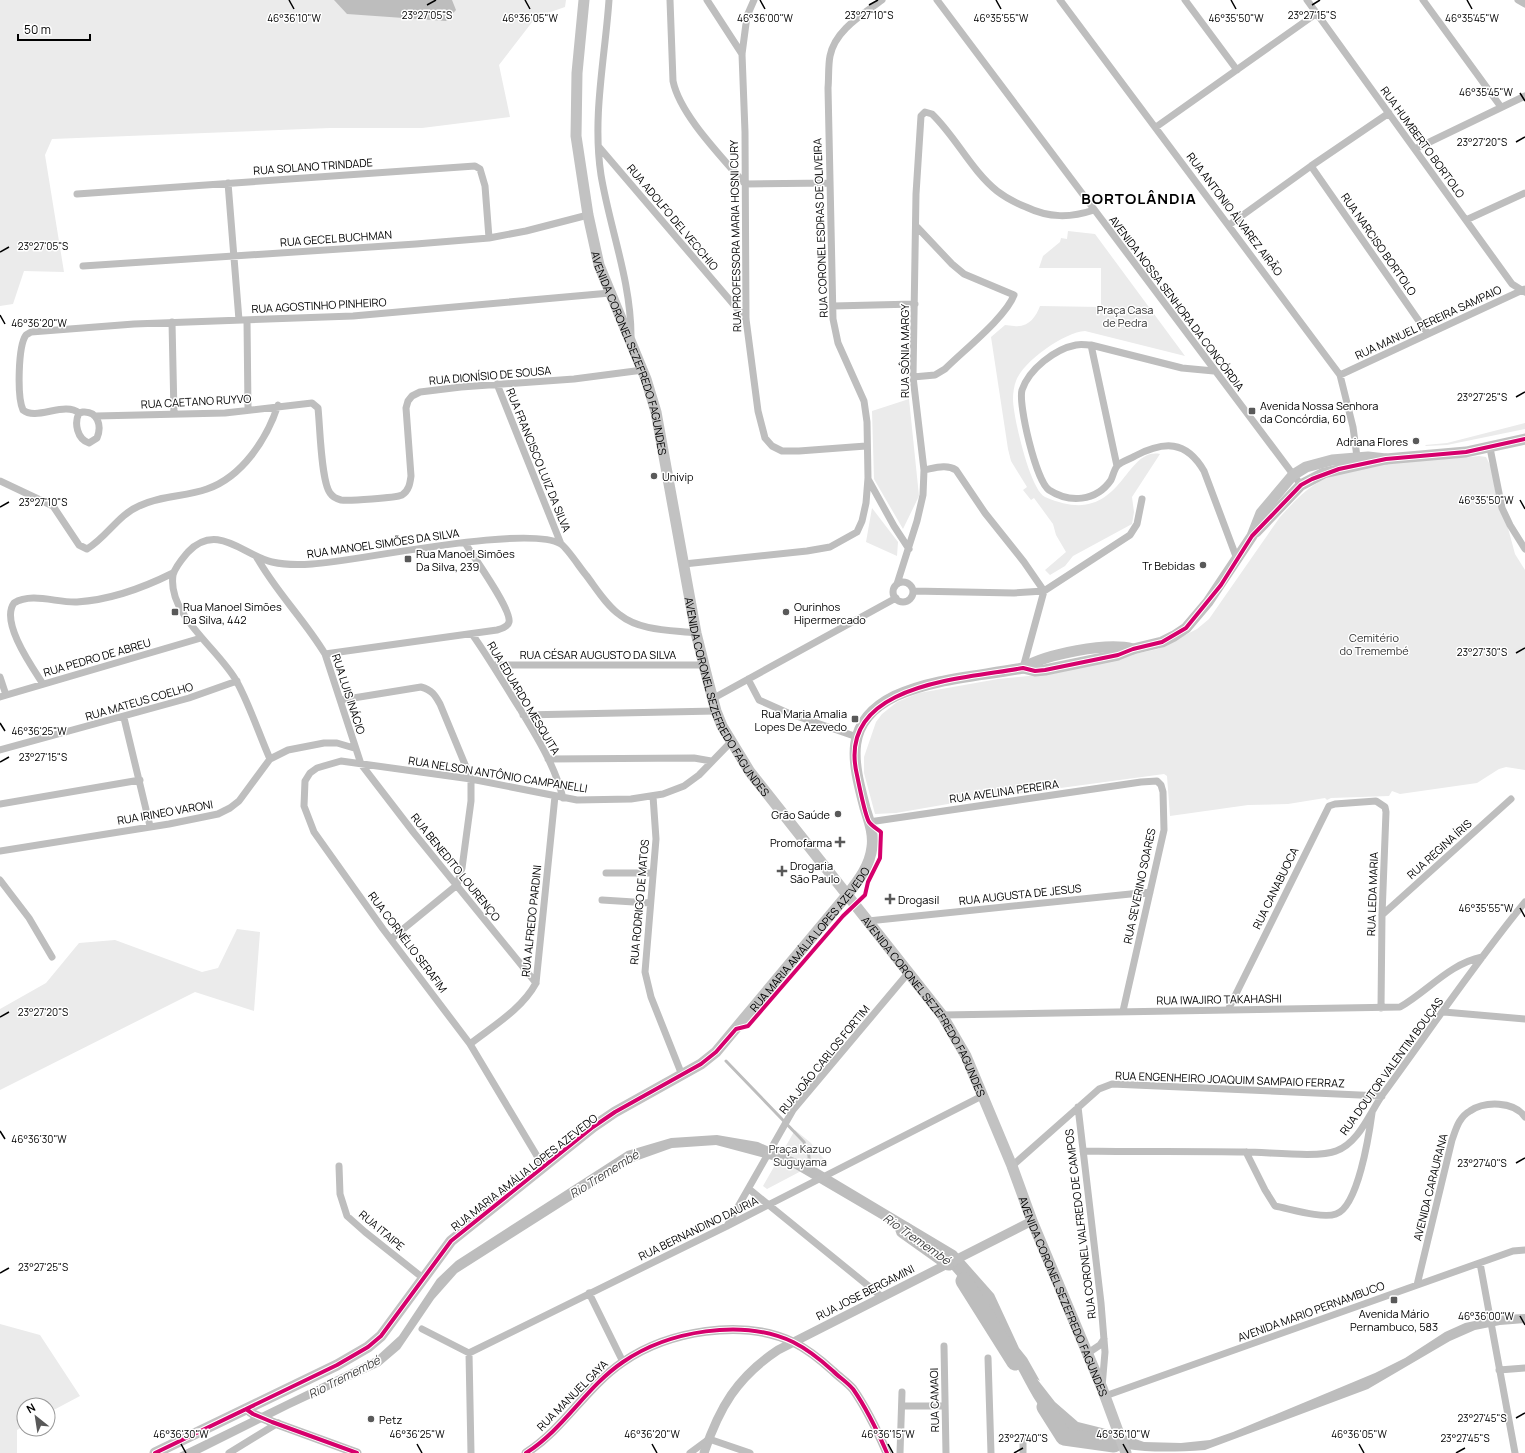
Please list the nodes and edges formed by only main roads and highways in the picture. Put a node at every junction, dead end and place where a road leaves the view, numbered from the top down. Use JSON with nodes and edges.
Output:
{"nodes":[{"id":1,"x":584,"y":0,"type":"edge"},
{"id":2,"x":1525,"y":439,"type":"edge"},
{"id":3,"x":1386,"y":459,"type":"junction"},
{"id":4,"x":1252,"y":536,"type":"junction"},
{"id":5,"x":847,"y":895,"type":"junction"},
{"id":6,"x":155,"y":1453,"type":"edge"},
{"id":7,"x":1126,"y":1453,"type":"edge"}],
"edges":[{"from":1,"to":5,"type":"main road","name":"AVENIDA CORONEL SEZEFREDO FAGUNDES"},
{"from":2,"to":3,"type":"main road","name":"RUA MARIA AMÁLIA LOPES AZEVEDO"},
{"from":3,"to":4,"type":"main road","name":"RUA MARIA AMÁLIA LOPES AZEVEDO"},
{"from":3,"to":4,"type":"main road","name":"RUA MARIA AMÁLIA LOPES AZEVEDO"},
{"from":4,"to":5,"type":"main road","name":"RUA MARIA AMÁLIA LOPES AZEVEDO"},
{"from":5,"to":6,"type":"main road","name":"RUA MARIA AMÁLIA LOPES AZEVEDO"},
{"from":5,"to":7,"type":"main road","name":"AVENIDA CORONEL SEZEFREDO FAGUNDES"}]}
